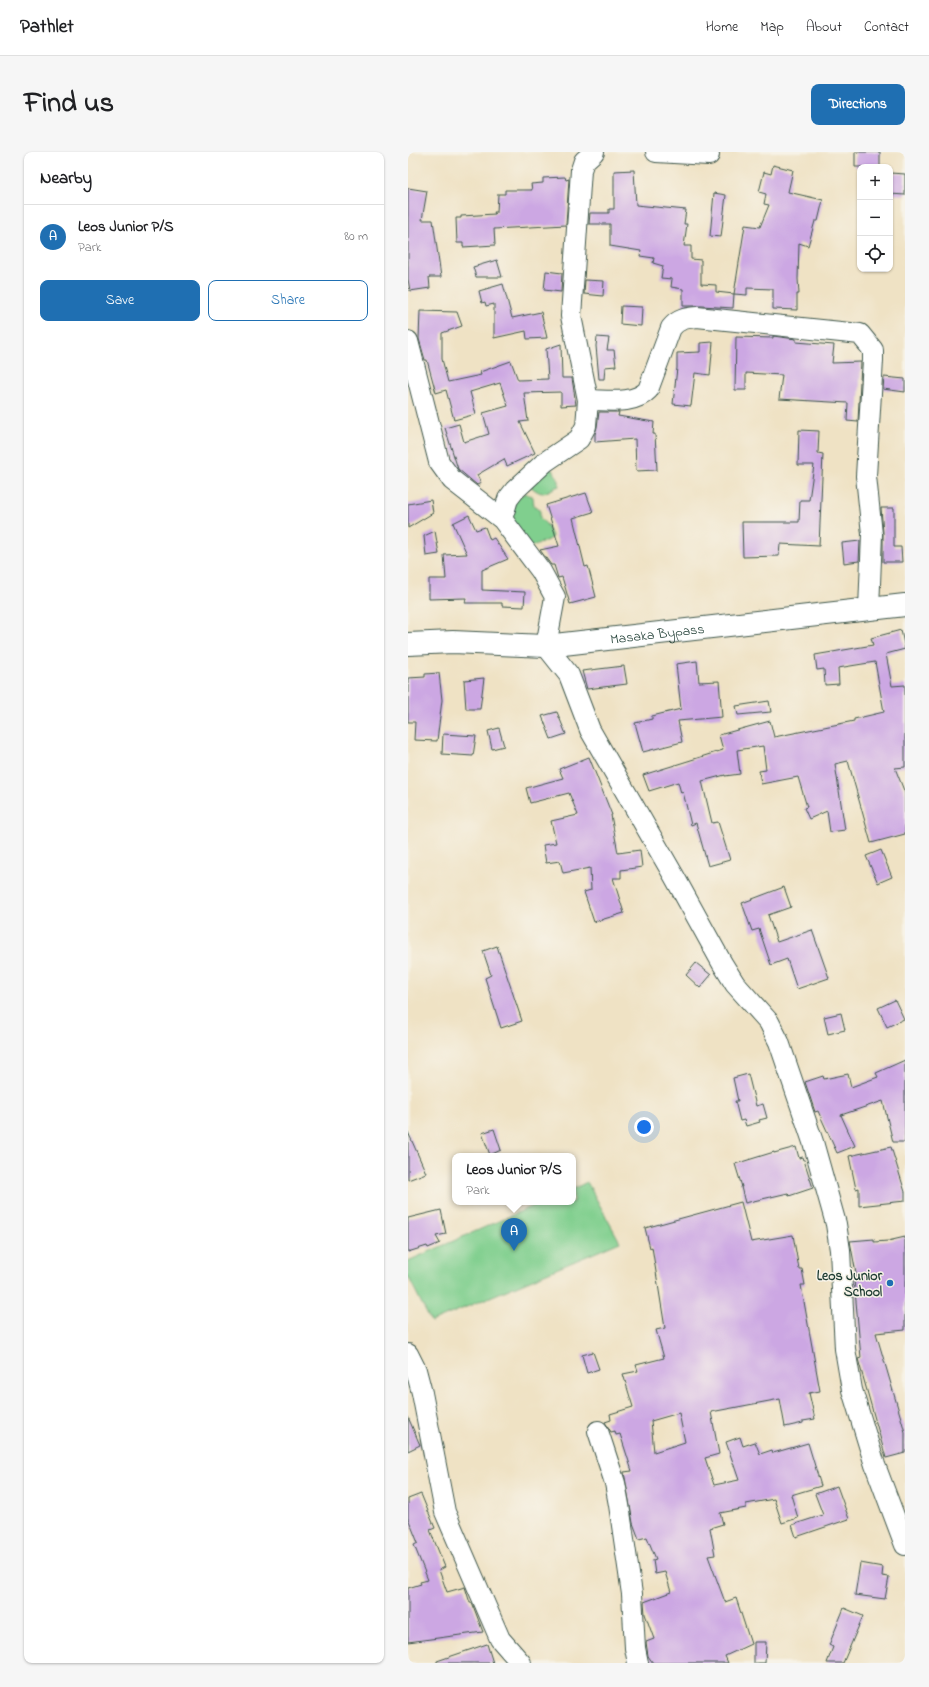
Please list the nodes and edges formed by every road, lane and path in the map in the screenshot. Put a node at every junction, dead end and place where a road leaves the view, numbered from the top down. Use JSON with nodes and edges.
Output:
{"nodes":[{"id":1,"x":594,"y":152,"type":"edge"},
{"id":2,"x":656,"y":152,"type":"edge"},
{"id":3,"x":709,"y":155,"type":"dead end"},
{"id":4,"x":408,"y":341,"type":"edge"},
{"id":5,"x":588,"y":400,"type":"junction"},
{"id":6,"x":502,"y":519,"type":"junction"},
{"id":7,"x":905,"y":605,"type":"edge"},
{"id":8,"x":869,"y":610,"type":"junction"},
{"id":9,"x":408,"y":644,"type":"edge"},
{"id":10,"x":546,"y":646,"type":"junction"},
{"id":11,"x":408,"y":1354,"type":"edge"},
{"id":12,"x":598,"y":1431,"type":"dead end"},
{"id":13,"x":905,"y":1545,"type":"edge"},
{"id":14,"x":521,"y":1663,"type":"edge"},
{"id":15,"x":638,"y":1663,"type":"edge"}],
"edges":[{"from":1,"to":5,"type":"street"},
{"from":2,"to":3,"type":"street"},
{"from":4,"to":6,"type":"street"},
{"from":5,"to":6,"type":"street"},
{"from":5,"to":8,"type":"street"},
{"from":6,"to":10,"type":"street"},
{"from":7,"to":8,"type":"highway","name":"Masaka Bypass"},
{"from":8,"to":10,"type":"highway","name":"Masaka Bypass"},
{"from":9,"to":10,"type":"highway","name":"Masaka Bypass"},
{"from":10,"to":13,"type":"street"},
{"from":11,"to":14,"type":"street"},
{"from":12,"to":15,"type":"street"}]}
